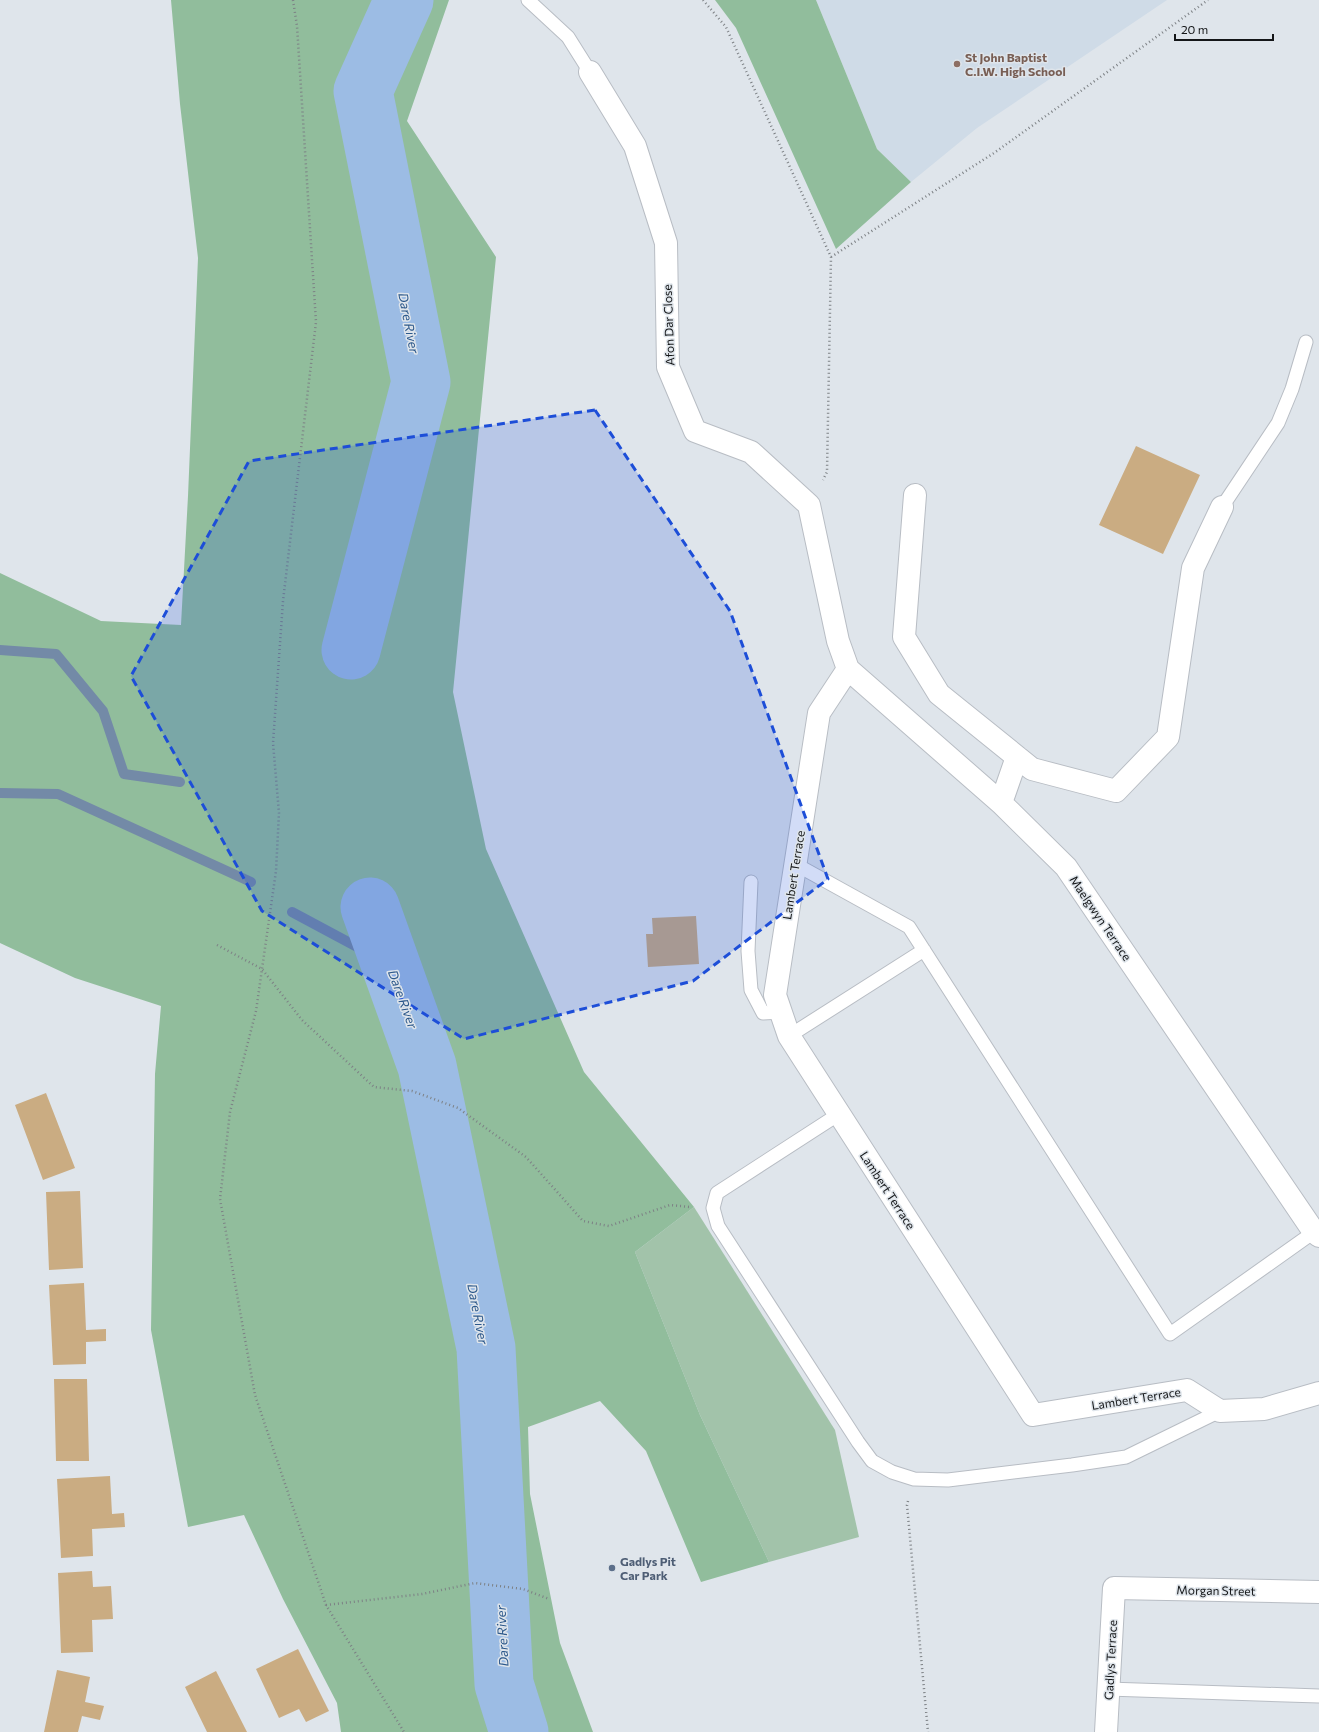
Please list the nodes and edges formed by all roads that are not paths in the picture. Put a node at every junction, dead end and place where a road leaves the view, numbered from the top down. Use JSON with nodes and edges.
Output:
{"nodes":[{"id":1,"x":528,"y":0,"type":"edge"},
{"id":2,"x":590,"y":72,"type":"joint"},
{"id":3,"x":1306,"y":342,"type":"dead end"},
{"id":4,"x":915,"y":495,"type":"dead end"},
{"id":5,"x":1222,"y":507,"type":"joint"},
{"id":6,"x":838,"y":641,"type":"joint"},
{"id":7,"x":848,"y":669,"type":"junction"},
{"id":8,"x":1017,"y":757,"type":"junction"},
{"id":9,"x":1001,"y":803,"type":"junction"},
{"id":10,"x":795,"y":864,"type":"junction"},
{"id":11,"x":751,"y":882,"type":"dead end"},
{"id":12,"x":924,"y":950,"type":"junction"},
{"id":13,"x":781,"y":1012,"type":"junction"},
{"id":14,"x":789,"y":1036,"type":"junction"},
{"id":15,"x":839,"y":1114,"type":"junction"},
{"id":16,"x":1317,"y":1234,"type":"edge"},
{"id":17,"x":1319,"y":1393,"type":"edge"},
{"id":18,"x":1220,"y":1411,"type":"junction"},
{"id":19,"x":1114,"y":1588,"type":"joint"},
{"id":20,"x":1319,"y":1592,"type":"edge"},
{"id":21,"x":1108,"y":1689,"type":"junction"},
{"id":22,"x":1319,"y":1696,"type":"edge"},
{"id":23,"x":1106,"y":1732,"type":"edge"}],
"edges":[{"from":1,"to":2,"type":"lane"},
{"from":2,"to":6,"type":"street","name":"Afon Dar Close"},
{"from":3,"to":5,"type":"lane"},
{"from":4,"to":8,"type":"street"},
{"from":5,"to":8,"type":"street"},
{"from":6,"to":7,"type":"street","name":"Maelgwyn Terrace"},
{"from":7,"to":9,"type":"street","name":"Maelgwyn Terrace"},
{"from":7,"to":10,"type":"street","name":"Lambert Terrace"},
{"from":8,"to":9,"type":"street"},
{"from":9,"to":16,"type":"street","name":"Maelgwyn Terrace"},
{"from":10,"to":12,"type":"lane"},
{"from":10,"to":13,"type":"street","name":"Lambert Terrace"},
{"from":11,"to":13,"type":"lane"},
{"from":12,"to":14,"type":"lane"},
{"from":12,"to":16,"type":"lane"},
{"from":13,"to":14,"type":"street","name":"Lambert Terrace"},
{"from":14,"to":15,"type":"street","name":"Lambert Terrace"},
{"from":15,"to":18,"type":"street","name":"Lambert Terrace"},
{"from":15,"to":18,"type":"lane"},
{"from":17,"to":18,"type":"street"},
{"from":19,"to":20,"type":"street","name":"Morgan Street"},
{"from":19,"to":21,"type":"street","name":"Gadlys Terrace"},
{"from":21,"to":22,"type":"lane"},
{"from":21,"to":23,"type":"street","name":"Gadlys Terrace"}]}
